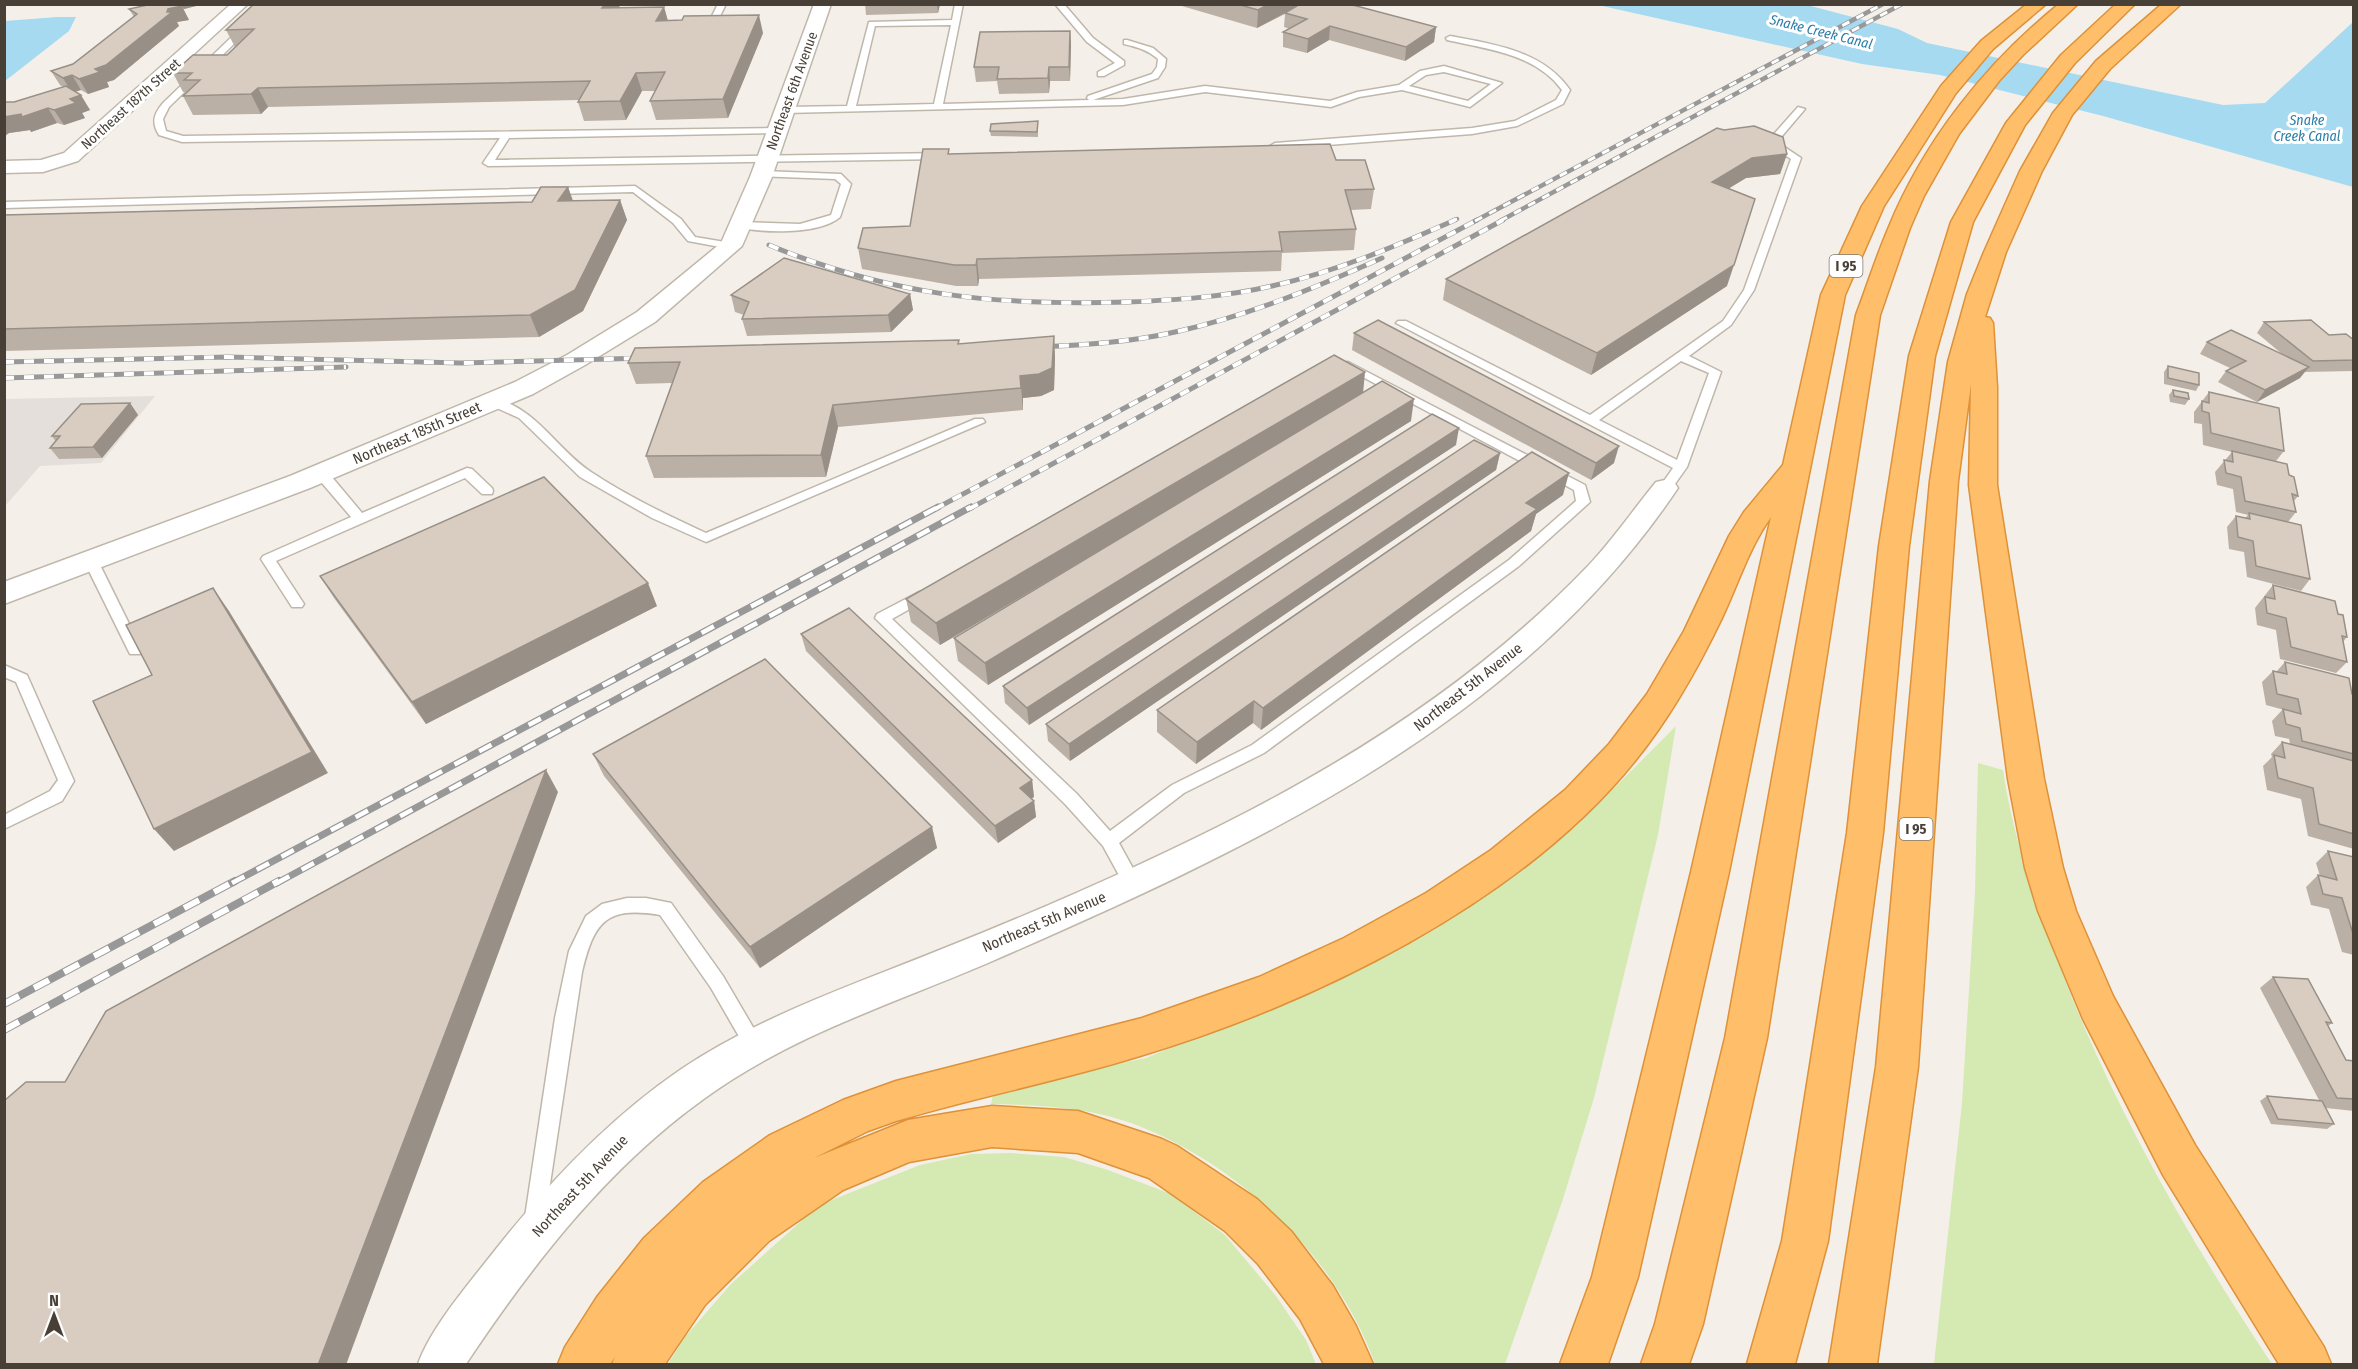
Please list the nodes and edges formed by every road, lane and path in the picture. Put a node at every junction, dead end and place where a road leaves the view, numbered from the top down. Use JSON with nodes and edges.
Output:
{"nodes":[{"id":1,"x":241,"y":4,"type":"edge"},
{"id":2,"x":272,"y":4,"type":"edge"},
{"id":3,"x":722,"y":4,"type":"edge"},
{"id":4,"x":823,"y":4,"type":"edge"},
{"id":5,"x":959,"y":4,"type":"edge"},
{"id":6,"x":1059,"y":4,"type":"edge"},
{"id":7,"x":2038,"y":4,"type":"edge"},
{"id":8,"x":2070,"y":4,"type":"edge"},
{"id":9,"x":2127,"y":4,"type":"edge"},
{"id":10,"x":2173,"y":4,"type":"edge"},
{"id":11,"x":717,"y":16,"type":"edge"},
{"id":12,"x":956,"y":22,"type":"junction"},
{"id":13,"x":1450,"y":38,"type":"dead end"},
{"id":14,"x":1127,"y":42,"type":"dead end"},
{"id":15,"x":1101,"y":74,"type":"dead end"},
{"id":16,"x":1402,"y":87,"type":"junction"},
{"id":17,"x":1962,"y":93,"type":"junction"},
{"id":18,"x":1068,"y":105,"type":"junction"},
{"id":19,"x":938,"y":107,"type":"junction"},
{"id":20,"x":851,"y":109,"type":"junction"},
{"id":21,"x":1801,"y":109,"type":"dead end"},
{"id":22,"x":785,"y":110,"type":"junction"},
{"id":23,"x":777,"y":130,"type":"junction"},
{"id":24,"x":506,"y":135,"type":"junction"},
{"id":25,"x":1259,"y":147,"type":"edge"},
{"id":26,"x":955,"y":156,"type":"edge"},
{"id":27,"x":4,"y":167,"type":"edge"},
{"id":28,"x":763,"y":170,"type":"junction"},
{"id":29,"x":4,"y":205,"type":"edge"},
{"id":30,"x":736,"y":235,"type":"junction"},
{"id":31,"x":1979,"y":294,"type":"junction"},
{"id":32,"x":1402,"y":323,"type":"dead end"},
{"id":33,"x":1680,"y":356,"type":"junction"},
{"id":34,"x":1330,"y":367,"type":"edge"},
{"id":35,"x":492,"y":401,"type":"junction"},
{"id":36,"x":1591,"y":420,"type":"junction"},
{"id":37,"x":979,"y":422,"type":"edge"},
{"id":38,"x":1798,"y":464,"type":"junction"},
{"id":39,"x":321,"y":473,"type":"junction"},
{"id":40,"x":1673,"y":478,"type":"junction"},
{"id":41,"x":487,"y":491,"type":"dead end"},
{"id":42,"x":360,"y":519,"type":"junction"},
{"id":43,"x":91,"y":561,"type":"junction"},
{"id":44,"x":934,"y":589,"type":"edge"},
{"id":45,"x":4,"y":594,"type":"edge"},
{"id":46,"x":297,"y":604,"type":"dead end"},
{"id":47,"x":135,"y":650,"type":"edge"},
{"id":48,"x":4,"y":670,"type":"edge"},
{"id":49,"x":4,"y":823,"type":"edge"},
{"id":50,"x":1109,"y":841,"type":"junction"},
{"id":51,"x":1132,"y":883,"type":"junction"},
{"id":52,"x":755,"y":1046,"type":"junction"},
{"id":53,"x":532,"y":1236,"type":"junction"},
{"id":54,"x":440,"y":1365,"type":"edge"},
{"id":55,"x":582,"y":1365,"type":"edge"},
{"id":56,"x":636,"y":1365,"type":"edge"},
{"id":57,"x":1349,"y":1365,"type":"edge"},
{"id":58,"x":1584,"y":1365,"type":"edge"},
{"id":59,"x":1665,"y":1365,"type":"edge"},
{"id":60,"x":1771,"y":1365,"type":"edge"},
{"id":61,"x":1853,"y":1365,"type":"edge"},
{"id":62,"x":2307,"y":1365,"type":"edge"}],
"edges":[{"from":1,"to":27,"type":"street","name":"Northeast 187th Street"},
{"from":2,"to":24,"type":"lane"},
{"from":3,"to":11,"type":"lane"},
{"from":4,"to":22,"type":"street","name":"Northeast 6th Avenue"},
{"from":5,"to":12,"type":"lane"},
{"from":6,"to":15,"type":"lane"},
{"from":7,"to":17,"type":"highway","number":"I 95"},
{"from":8,"to":17,"type":"highway"},
{"from":9,"to":60,"type":"highway"},
{"from":10,"to":31,"type":"highway","number":"I 95"},
{"from":12,"to":19,"type":"lane"},
{"from":12,"to":20,"type":"lane"},
{"from":13,"to":25,"type":"lane"},
{"from":14,"to":18,"type":"lane"},
{"from":16,"to":16,"type":"lane"},
{"from":16,"to":18,"type":"lane"},
{"from":17,"to":38,"type":"highway","number":"I 95"},
{"from":17,"to":59,"type":"highway"},
{"from":18,"to":19,"type":"lane"},
{"from":19,"to":20,"type":"lane"},
{"from":20,"to":22,"type":"lane"},
{"from":21,"to":33,"type":"lane"},
{"from":22,"to":23,"type":"street","name":"Northeast 6th Avenue"},
{"from":23,"to":24,"type":"lane"},
{"from":23,"to":28,"type":"street","name":"Northeast 6th Avenue"},
{"from":24,"to":28,"type":"lane"},
{"from":26,"to":28,"type":"lane"},
{"from":28,"to":30,"type":"street","name":"Northeast 185th Street"},
{"from":28,"to":30,"type":"lane"},
{"from":29,"to":30,"type":"lane"},
{"from":30,"to":35,"type":"street","name":"Northeast 185th Street"},
{"from":31,"to":61,"type":"highway","number":"I 95"},
{"from":31,"to":62,"type":"highway"},
{"from":32,"to":36,"type":"lane"},
{"from":33,"to":36,"type":"lane"},
{"from":33,"to":40,"type":"lane"},
{"from":34,"to":50,"type":"lane"},
{"from":35,"to":37,"type":"lane"},
{"from":35,"to":39,"type":"street","name":"Northeast 185th Street"},
{"from":36,"to":40,"type":"lane"},
{"from":38,"to":55,"type":"highway"},
{"from":38,"to":58,"type":"highway","number":"I 95"},
{"from":39,"to":42,"type":"lane"},
{"from":39,"to":43,"type":"street","name":"Northeast 185th Street"},
{"from":40,"to":51,"type":"street","name":"Northeast 5th Avenue"},
{"from":41,"to":42,"type":"lane"},
{"from":42,"to":46,"type":"lane"},
{"from":43,"to":45,"type":"street","name":"Northeast 185th Street"},
{"from":43,"to":47,"type":"lane"},
{"from":44,"to":50,"type":"lane"},
{"from":48,"to":49,"type":"lane"},
{"from":50,"to":51,"type":"lane"},
{"from":51,"to":52,"type":"street","name":"Northeast 5th Avenue"},
{"from":52,"to":53,"type":"street","name":"Northeast 5th Avenue"},
{"from":52,"to":53,"type":"lane"},
{"from":53,"to":54,"type":"street","name":"Northeast 5th Avenue"},
{"from":56,"to":57,"type":"highway"}]}
